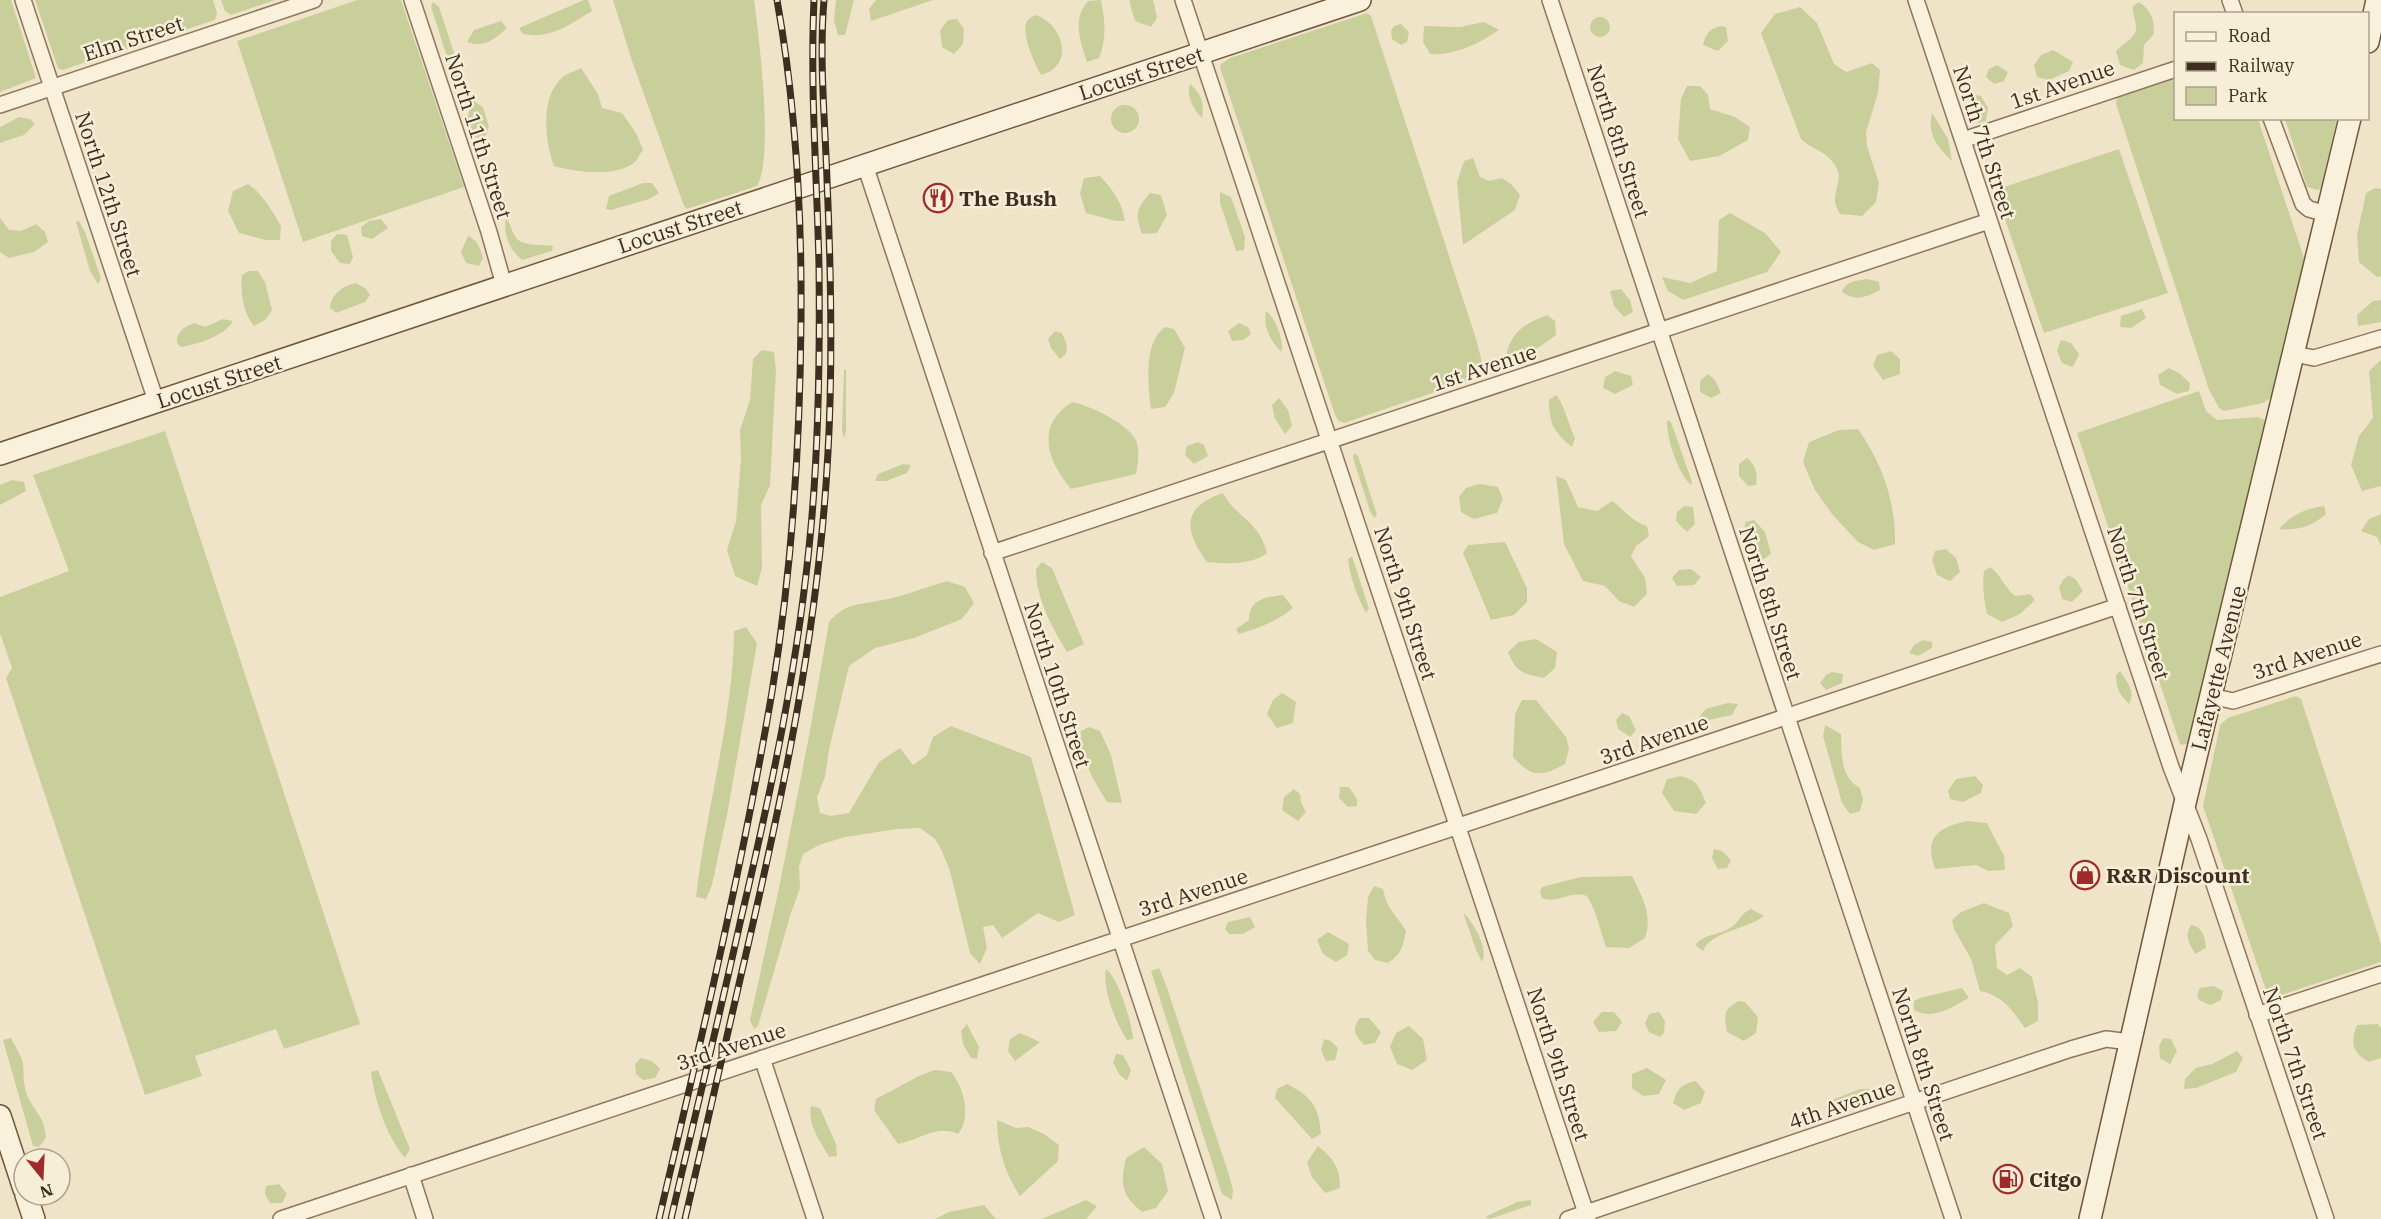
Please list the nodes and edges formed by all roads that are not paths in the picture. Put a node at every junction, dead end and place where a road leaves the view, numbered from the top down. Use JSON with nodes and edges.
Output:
{"nodes":[{"id":1,"x":22,"y":0,"type":"edge"},
{"id":2,"x":314,"y":0,"type":"edge"},
{"id":3,"x":412,"y":0,"type":"edge"},
{"id":4,"x":1183,"y":0,"type":"edge"},
{"id":5,"x":1360,"y":0,"type":"edge"},
{"id":6,"x":1550,"y":0,"type":"edge"},
{"id":7,"x":1916,"y":0,"type":"edge"},
{"id":8,"x":2373,"y":12,"type":"edge"},
{"id":9,"x":2369,"y":32,"type":"edge"},
{"id":10,"x":1201,"y":53,"type":"junction"},
{"id":11,"x":2174,"y":69,"type":"edge"},
{"id":12,"x":52,"y":87,"type":"junction"},
{"id":13,"x":0,"y":105,"type":"edge"},
{"id":14,"x":2272,"y":120,"type":"edge"},
{"id":15,"x":2350,"y":120,"type":"edge"},
{"id":16,"x":1963,"y":140,"type":"junction"},
{"id":17,"x":865,"y":165,"type":"junction"},
{"id":18,"x":2327,"y":214,"type":"junction"},
{"id":19,"x":1989,"y":220,"type":"junction"},
{"id":20,"x":504,"y":285,"type":"junction"},
{"id":21,"x":1659,"y":330,"type":"junction"},
{"id":22,"x":2381,"y":338,"type":"edge"},
{"id":23,"x":2294,"y":354,"type":"junction"},
{"id":24,"x":156,"y":401,"type":"junction"},
{"id":25,"x":1329,"y":441,"type":"junction"},
{"id":26,"x":0,"y":454,"type":"edge"},
{"id":27,"x":992,"y":553,"type":"junction"},
{"id":28,"x":2118,"y":606,"type":"junction"},
{"id":29,"x":2381,"y":654,"type":"edge"},
{"id":30,"x":2211,"y":696,"type":"junction"},
{"id":31,"x":1787,"y":717,"type":"junction"},
{"id":32,"x":2185,"y":803,"type":"junction"},
{"id":33,"x":1458,"y":827,"type":"junction"},
{"id":34,"x":1120,"y":939,"type":"junction"},
{"id":35,"x":2381,"y":974,"type":"edge"},
{"id":36,"x":2257,"y":1015,"type":"junction"},
{"id":37,"x":2130,"y":1042,"type":"junction"},
{"id":38,"x":762,"y":1058,"type":"junction"},
{"id":39,"x":1914,"y":1102,"type":"junction"},
{"id":40,"x":0,"y":1116,"type":"edge"},
{"id":41,"x":12,"y":1153,"type":"edge"},
{"id":42,"x":411,"y":1176,"type":"junction"},
{"id":43,"x":1587,"y":1216,"type":"edge"},
{"id":44,"x":281,"y":1219,"type":"edge"},
{"id":45,"x":425,"y":1219,"type":"edge"},
{"id":46,"x":816,"y":1219,"type":"edge"},
{"id":47,"x":1213,"y":1219,"type":"edge"},
{"id":48,"x":1568,"y":1219,"type":"edge"},
{"id":49,"x":1953,"y":1219,"type":"edge"},
{"id":50,"x":2090,"y":1219,"type":"edge"},
{"id":51,"x":2326,"y":1219,"type":"edge"}],
"edges":[{"from":1,"to":12,"type":"street","name":"North 12th Street"},
{"from":2,"to":12,"type":"street","name":"Elm Street"},
{"from":3,"to":20,"type":"street","name":"North 11th Street"},
{"from":4,"to":10,"type":"street","name":"North 9th Street"},
{"from":5,"to":10,"type":"street","name":"Locust Street"},
{"from":6,"to":21,"type":"street","name":"North 8th Street"},
{"from":7,"to":16,"type":"street","name":"North 7th Street"},
{"from":8,"to":9,"type":"street"},
{"from":10,"to":17,"type":"street","name":"Locust Street"},
{"from":10,"to":25,"type":"street","name":"North 9th Street"},
{"from":11,"to":16,"type":"street","name":"1st Avenue"},
{"from":12,"to":13,"type":"street","name":"Elm Street"},
{"from":12,"to":24,"type":"street","name":"North 12th Street"},
{"from":14,"to":18,"type":"street"},
{"from":15,"to":18,"type":"street","name":"Lafayette Avenue"},
{"from":16,"to":19,"type":"street","name":"North 7th Street"},
{"from":17,"to":20,"type":"street","name":"Locust Street"},
{"from":17,"to":27,"type":"street","name":"North 10th Street"},
{"from":18,"to":23,"type":"street","name":"Lafayette Avenue"},
{"from":19,"to":21,"type":"street","name":"1st Avenue"},
{"from":19,"to":28,"type":"street","name":"North 7th Street"},
{"from":20,"to":24,"type":"street","name":"Locust Street"},
{"from":21,"to":25,"type":"street","name":"1st Avenue"},
{"from":21,"to":31,"type":"street","name":"North 8th Street"},
{"from":22,"to":23,"type":"street"},
{"from":23,"to":30,"type":"street","name":"Lafayette Avenue"},
{"from":24,"to":26,"type":"street","name":"Locust Street"},
{"from":25,"to":27,"type":"street","name":"1st Avenue"},
{"from":25,"to":33,"type":"street","name":"North 9th Street"},
{"from":27,"to":34,"type":"street","name":"North 10th Street"},
{"from":28,"to":31,"type":"street","name":"3rd Avenue"},
{"from":28,"to":32,"type":"street","name":"North 7th Street"},
{"from":29,"to":30,"type":"street","name":"3rd Avenue"},
{"from":30,"to":32,"type":"street","name":"Lafayette Avenue"},
{"from":31,"to":33,"type":"street","name":"3rd Avenue"},
{"from":31,"to":39,"type":"street","name":"North 8th Street"},
{"from":32,"to":36,"type":"street","name":"North 7th Street"},
{"from":32,"to":37,"type":"street","name":"Lafayette Avenue"},
{"from":33,"to":34,"type":"street","name":"3rd Avenue"},
{"from":33,"to":43,"type":"street","name":"North 9th Street"},
{"from":34,"to":38,"type":"street","name":"3rd Avenue"},
{"from":34,"to":47,"type":"street","name":"North 10th Street"},
{"from":35,"to":36,"type":"street"},
{"from":36,"to":51,"type":"street","name":"North 7th Street"},
{"from":37,"to":39,"type":"street","name":"4th Avenue"},
{"from":37,"to":50,"type":"street","name":"Lafayette Avenue"},
{"from":38,"to":42,"type":"street","name":"3rd Avenue"},
{"from":38,"to":46,"type":"street"},
{"from":39,"to":43,"type":"street","name":"4th Avenue"},
{"from":39,"to":49,"type":"street","name":"North 8th Street"},
{"from":40,"to":41,"type":"street"},
{"from":42,"to":44,"type":"street","name":"3rd Avenue"},
{"from":42,"to":45,"type":"street"},
{"from":43,"to":48,"type":"street","name":"4th Avenue"}]}
